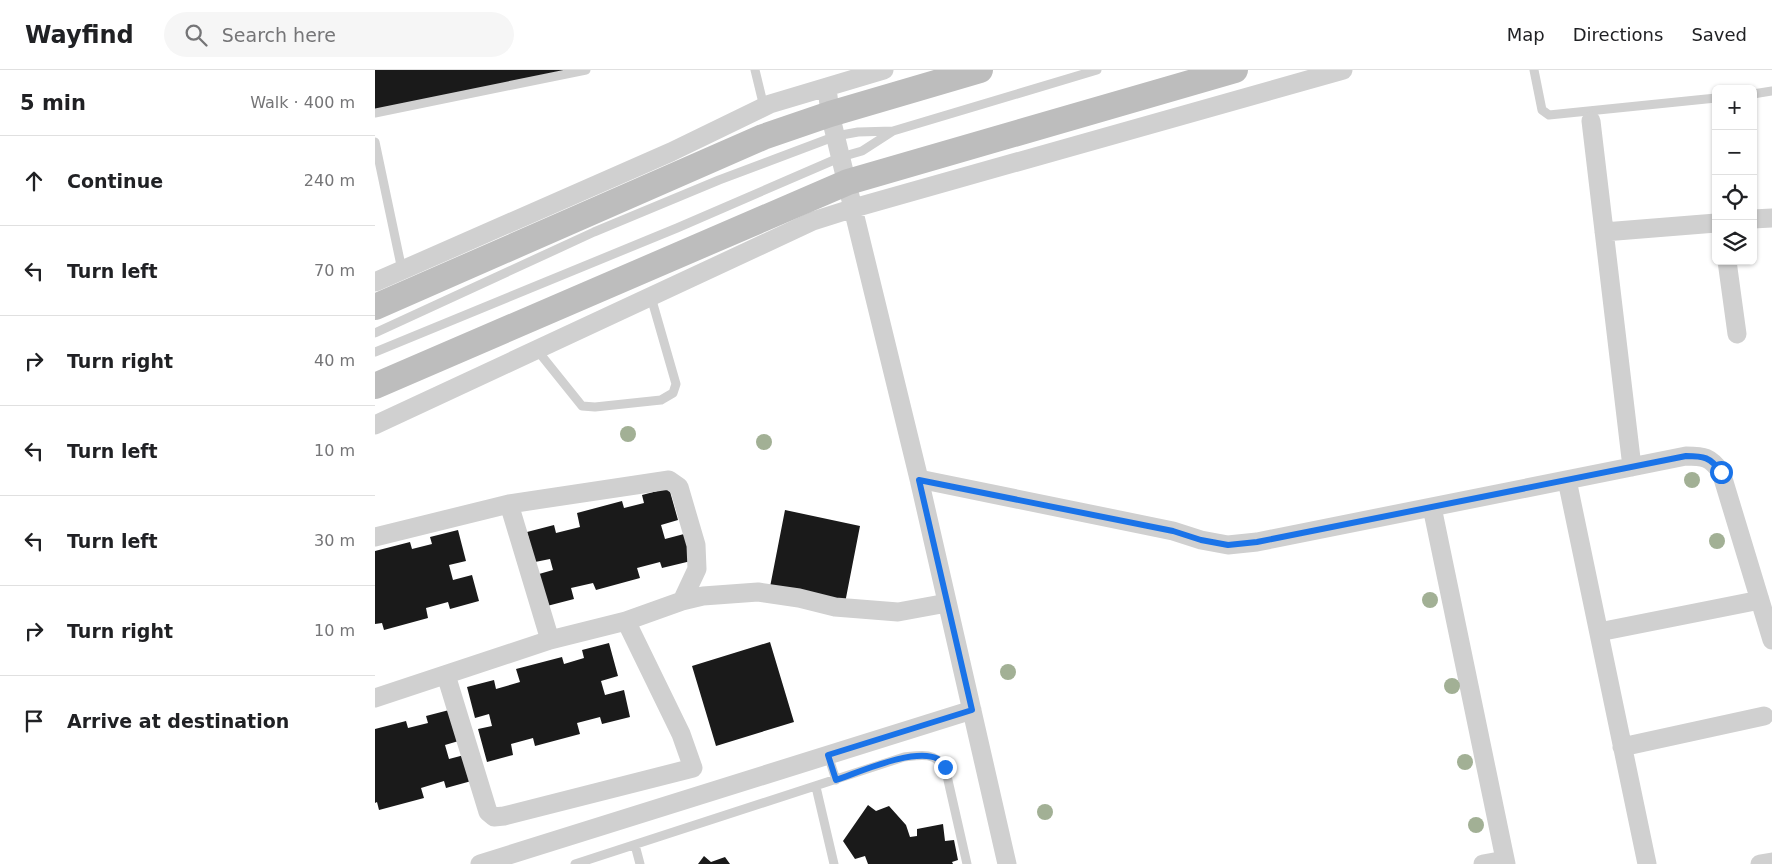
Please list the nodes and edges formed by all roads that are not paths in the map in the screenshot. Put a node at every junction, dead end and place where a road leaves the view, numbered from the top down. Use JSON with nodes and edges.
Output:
{"nodes":[{"id":1,"x":586,"y":70,"type":"edge"},
{"id":2,"x":755,"y":70,"type":"edge"},
{"id":3,"x":884,"y":70,"type":"edge"},
{"id":4,"x":981,"y":70,"type":"edge"},
{"id":5,"x":1097,"y":70,"type":"edge"},
{"id":6,"x":1235,"y":70,"type":"edge"},
{"id":7,"x":1343,"y":70,"type":"edge"},
{"id":8,"x":1534,"y":70,"type":"edge"},
{"id":9,"x":827,"y":87,"type":"junction"},
{"id":10,"x":1772,"y":92,"type":"edge"},
{"id":11,"x":1757,"y":94,"type":"edge"},
{"id":12,"x":1712,"y":98,"type":"edge"},
{"id":13,"x":763,"y":107,"type":"junction"},
{"id":14,"x":375,"y":113,"type":"edge"},
{"id":15,"x":1591,"y":121,"type":"dead end"},
{"id":16,"x":833,"y":125,"type":"junction"},
{"id":17,"x":893,"y":131,"type":"junction"},
{"id":18,"x":375,"y":142,"type":"edge"},
{"id":19,"x":841,"y":158,"type":"junction"},
{"id":20,"x":848,"y":182,"type":"junction"},
{"id":21,"x":854,"y":208,"type":"junction"},
{"id":22,"x":1772,"y":218,"type":"edge"},
{"id":23,"x":1757,"y":219,"type":"edge"},
{"id":24,"x":1712,"y":223,"type":"edge"},
{"id":25,"x":1604,"y":232,"type":"junction"},
{"id":26,"x":1728,"y":265,"type":"edge"},
{"id":27,"x":402,"y":270,"type":"junction"},
{"id":28,"x":375,"y":282,"type":"edge"},
{"id":29,"x":651,"y":296,"type":"junction"},
{"id":30,"x":375,"y":308,"type":"edge"},
{"id":31,"x":375,"y":333,"type":"edge"},
{"id":32,"x":1737,"y":334,"type":"dead end"},
{"id":33,"x":537,"y":350,"type":"junction"},
{"id":34,"x":375,"y":352,"type":"edge"},
{"id":35,"x":375,"y":386,"type":"edge"},
{"id":36,"x":375,"y":425,"type":"edge"},
{"id":37,"x":1632,"y":467,"type":"junction"},
{"id":38,"x":919,"y":480,"type":"junction"},
{"id":39,"x":1567,"y":480,"type":"junction"},
{"id":40,"x":509,"y":504,"type":"junction"},
{"id":41,"x":1432,"y":507,"type":"junction"},
{"id":42,"x":375,"y":538,"type":"edge"},
{"id":43,"x":1760,"y":600,"type":"junction"},
{"id":44,"x":682,"y":601,"type":"junction"},
{"id":45,"x":947,"y":603,"type":"junction"},
{"id":46,"x":626,"y":621,"type":"junction"},
{"id":47,"x":1599,"y":632,"type":"junction"},
{"id":48,"x":550,"y":640,"type":"junction"},
{"id":49,"x":1772,"y":640,"type":"edge"},
{"id":50,"x":446,"y":675,"type":"junction"},
{"id":51,"x":375,"y":698,"type":"edge"},
{"id":52,"x":972,"y":710,"type":"junction"},
{"id":53,"x":1764,"y":716,"type":"dead end"},
{"id":54,"x":1622,"y":747,"type":"junction"},
{"id":55,"x":828,"y":755,"type":"junction"},
{"id":56,"x":693,"y":768,"type":"junction"},
{"id":57,"x":836,"y":780,"type":"junction"},
{"id":58,"x":816,"y":787,"type":"junction"},
{"id":59,"x":701,"y":794,"type":"junction"},
{"id":60,"x":635,"y":845,"type":"junction"},
{"id":61,"x":1505,"y":862,"type":"edge"},
{"id":62,"x":1772,"y":862,"type":"edge"},
{"id":63,"x":480,"y":864,"type":"edge"},
{"id":64,"x":575,"y":864,"type":"edge"},
{"id":65,"x":640,"y":864,"type":"edge"},
{"id":66,"x":834,"y":864,"type":"edge"},
{"id":67,"x":967,"y":864,"type":"edge"},
{"id":68,"x":1007,"y":864,"type":"edge"},
{"id":69,"x":1483,"y":864,"type":"edge"},
{"id":70,"x":1647,"y":864,"type":"edge"},
{"id":71,"x":1760,"y":864,"type":"edge"}],
"edges":[{"from":1,"to":14,"type":"lane"},
{"from":2,"to":13,"type":"lane"},
{"from":3,"to":9,"type":"street"},
{"from":4,"to":16,"type":"main road"},
{"from":5,"to":17,"type":"lane"},
{"from":6,"to":20,"type":"main road"},
{"from":7,"to":21,"type":"street"},
{"from":8,"to":12,"type":"lane"},
{"from":9,"to":13,"type":"street"},
{"from":9,"to":16,"type":"street"},
{"from":10,"to":11,"type":"lane"},
{"from":13,"to":27,"type":"street"},
{"from":15,"to":25,"type":"street"},
{"from":16,"to":17,"type":"lane"},
{"from":16,"to":19,"type":"street"},
{"from":16,"to":30,"type":"main road"},
{"from":16,"to":31,"type":"lane"},
{"from":17,"to":19,"type":"lane"},
{"from":18,"to":27,"type":"lane"},
{"from":19,"to":20,"type":"street"},
{"from":19,"to":34,"type":"lane"},
{"from":20,"to":21,"type":"street"},
{"from":20,"to":35,"type":"main road"},
{"from":21,"to":29,"type":"street"},
{"from":21,"to":38,"type":"street"},
{"from":22,"to":23,"type":"street"},
{"from":24,"to":25,"type":"street"},
{"from":25,"to":37,"type":"street"},
{"from":26,"to":32,"type":"street"},
{"from":27,"to":28,"type":"street"},
{"from":29,"to":33,"type":"street"},
{"from":29,"to":33,"type":"lane"},
{"from":33,"to":36,"type":"street"},
{"from":37,"to":39,"type":"street"},
{"from":37,"to":43,"type":"street"},
{"from":38,"to":41,"type":"street"},
{"from":38,"to":45,"type":"street"},
{"from":39,"to":41,"type":"street"},
{"from":39,"to":47,"type":"street"},
{"from":40,"to":42,"type":"street"},
{"from":40,"to":44,"type":"street"},
{"from":40,"to":48,"type":"street"},
{"from":41,"to":61,"type":"street"},
{"from":43,"to":47,"type":"street"},
{"from":43,"to":49,"type":"street"},
{"from":44,"to":45,"type":"street"},
{"from":44,"to":46,"type":"street"},
{"from":45,"to":52,"type":"street"},
{"from":46,"to":48,"type":"street"},
{"from":46,"to":56,"type":"street"},
{"from":47,"to":54,"type":"street"},
{"from":48,"to":50,"type":"street"},
{"from":50,"to":51,"type":"street"},
{"from":50,"to":56,"type":"street"},
{"from":52,"to":55,"type":"street"},
{"from":52,"to":68,"type":"street"},
{"from":53,"to":54,"type":"street"},
{"from":54,"to":70,"type":"street"},
{"from":55,"to":57,"type":"lane"},
{"from":55,"to":59,"type":"street"},
{"from":56,"to":59,"type":"street"},
{"from":57,"to":58,"type":"lane"},
{"from":57,"to":67,"type":"lane"},
{"from":58,"to":60,"type":"lane"},
{"from":58,"to":66,"type":"lane"},
{"from":59,"to":63,"type":"street"},
{"from":60,"to":64,"type":"lane"},
{"from":60,"to":65,"type":"lane"},
{"from":61,"to":69,"type":"street"},
{"from":62,"to":71,"type":"street"}]}
